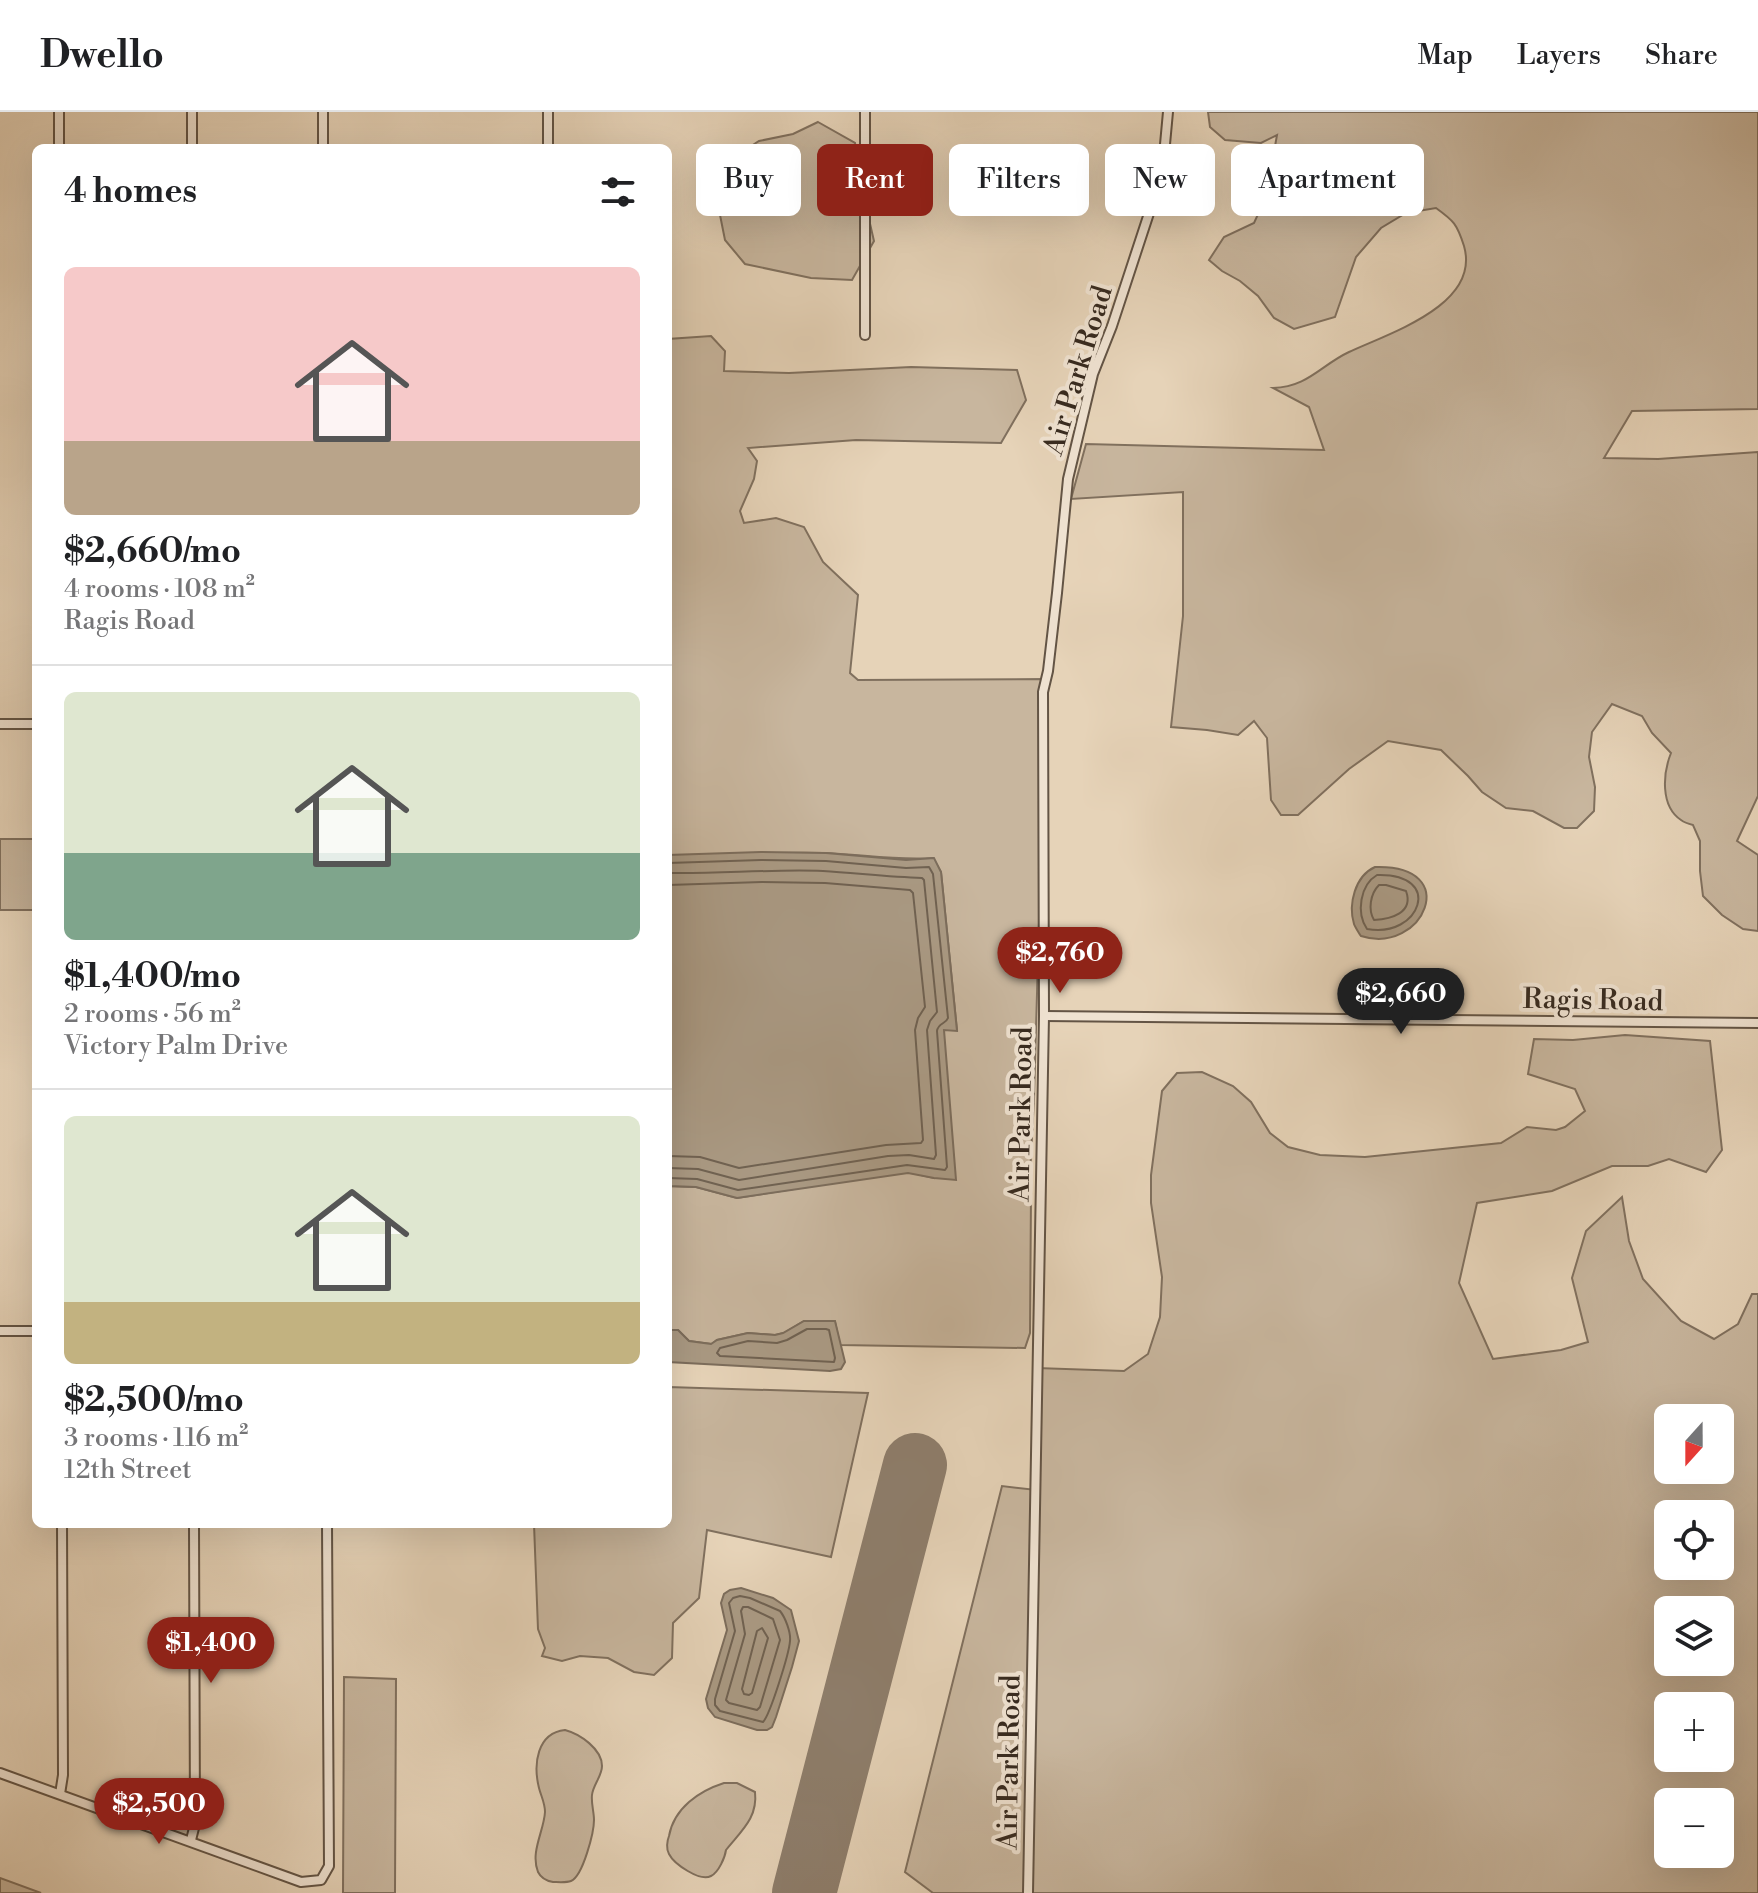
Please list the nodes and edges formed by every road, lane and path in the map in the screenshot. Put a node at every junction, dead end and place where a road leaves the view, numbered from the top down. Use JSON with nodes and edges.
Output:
{"nodes":[{"id":1,"x":59,"y":112,"type":"edge"},
{"id":2,"x":192,"y":112,"type":"edge"},
{"id":3,"x":323,"y":112,"type":"edge"},
{"id":4,"x":548,"y":112,"type":"edge"},
{"id":5,"x":865,"y":112,"type":"edge"},
{"id":6,"x":1168,"y":112,"type":"edge"},
{"id":7,"x":59,"y":144,"type":"edge"},
{"id":8,"x":192,"y":144,"type":"edge"},
{"id":9,"x":323,"y":144,"type":"edge"},
{"id":10,"x":548,"y":144,"type":"edge"},
{"id":11,"x":865,"y":335,"type":"dead end"},
{"id":12,"x":0,"y":724,"type":"edge"},
{"id":13,"x":32,"y":724,"type":"edge"},
{"id":14,"x":1044,"y":1016,"type":"junction"},
{"id":15,"x":1758,"y":1023,"type":"edge"},
{"id":16,"x":0,"y":1331,"type":"edge"},
{"id":17,"x":32,"y":1331,"type":"edge"},
{"id":18,"x":62,"y":1528,"type":"edge"},
{"id":19,"x":194,"y":1528,"type":"edge"},
{"id":20,"x":327,"y":1528,"type":"edge"},
{"id":21,"x":0,"y":1773,"type":"edge"},
{"id":22,"x":60,"y":1794,"type":"junction"},
{"id":23,"x":191,"y":1840,"type":"junction"},
{"id":24,"x":1028,"y":1893,"type":"edge"}],
"edges":[{"from":1,"to":7,"type":"street"},
{"from":2,"to":8,"type":"street"},
{"from":3,"to":9,"type":"street"},
{"from":4,"to":10,"type":"street"},
{"from":5,"to":11,"type":"street"},
{"from":6,"to":14,"type":"street","name":"Air Park Road"},
{"from":12,"to":13,"type":"street"},
{"from":14,"to":15,"type":"street","name":"Ragis Road"},
{"from":14,"to":24,"type":"street","name":"Air Park Road"},
{"from":16,"to":17,"type":"street"},
{"from":18,"to":22,"type":"street"},
{"from":19,"to":23,"type":"street"},
{"from":20,"to":23,"type":"street"},
{"from":21,"to":22,"type":"street"},
{"from":22,"to":23,"type":"street"}]}
